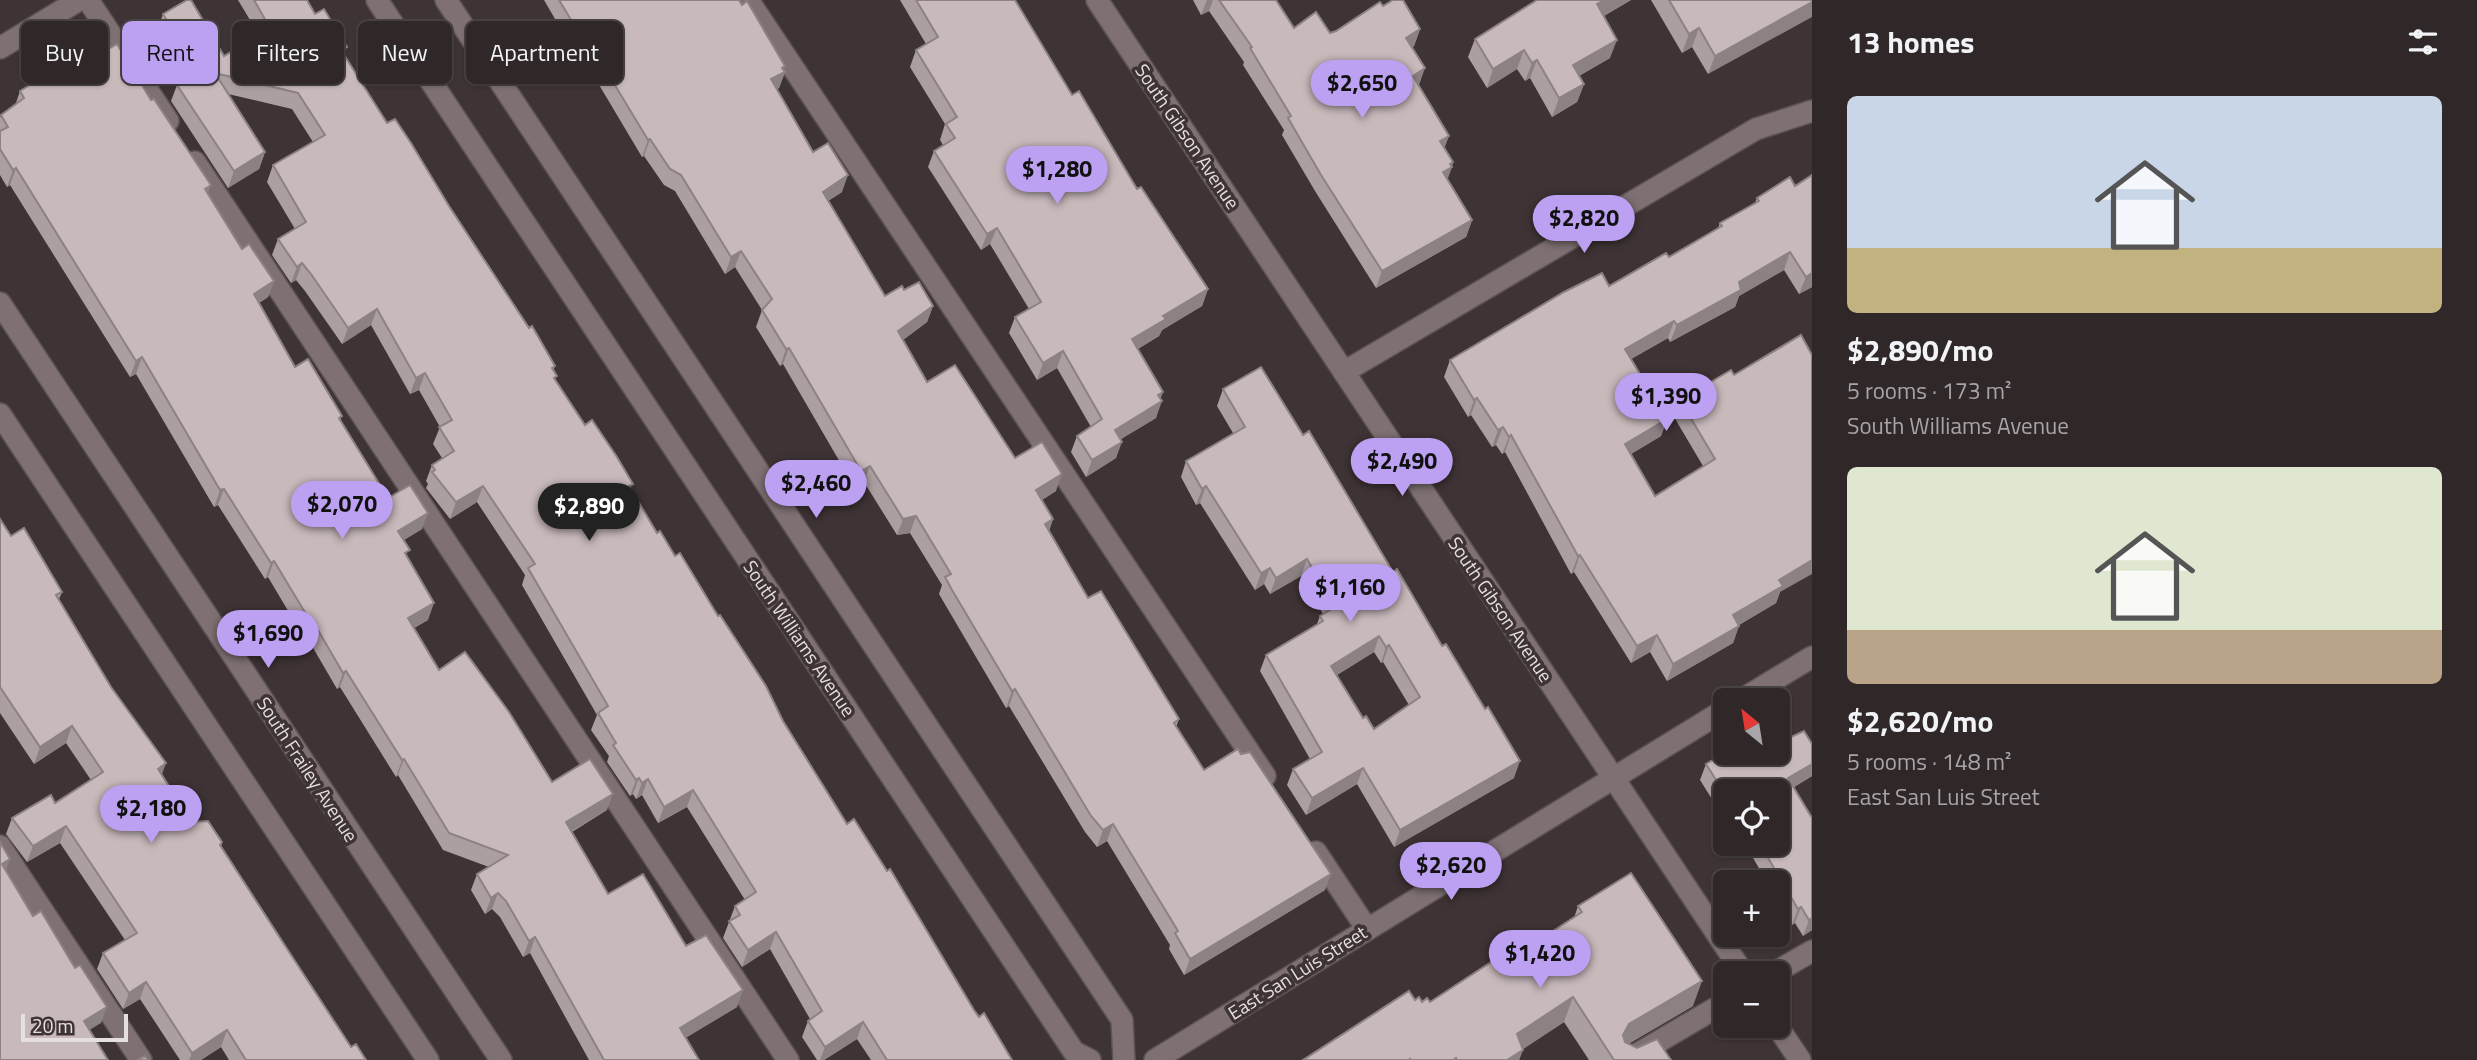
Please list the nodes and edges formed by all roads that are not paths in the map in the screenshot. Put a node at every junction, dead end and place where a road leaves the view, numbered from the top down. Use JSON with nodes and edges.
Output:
{"nodes":[{"id":1,"x":79,"y":0,"type":"edge"},
{"id":2,"x":88,"y":0,"type":"edge"},
{"id":3,"x":377,"y":0,"type":"edge"},
{"id":4,"x":446,"y":0,"type":"edge"},
{"id":5,"x":748,"y":0,"type":"edge"},
{"id":6,"x":1097,"y":0,"type":"edge"},
{"id":7,"x":0,"y":47,"type":"edge"},
{"id":8,"x":1812,"y":111,"type":"edge"},
{"id":9,"x":0,"y":303,"type":"edge"},
{"id":10,"x":1344,"y":372,"type":"junction"},
{"id":11,"x":0,"y":414,"type":"edge"},
{"id":12,"x":1812,"y":657,"type":"edge"},
{"id":13,"x":1761,"y":688,"type":"edge"},
{"id":14,"x":1713,"y":717,"type":"edge"},
{"id":15,"x":1613,"y":777,"type":"junction"},
{"id":16,"x":1274,"y":790,"type":"edge"},
{"id":17,"x":1305,"y":836,"type":"edge"},
{"id":18,"x":0,"y":846,"type":"edge"},
{"id":19,"x":1367,"y":929,"type":"junction"},
{"id":20,"x":1812,"y":951,"type":"edge"},
{"id":21,"x":1734,"y":961,"type":"edge"},
{"id":22,"x":1790,"y":964,"type":"edge"},
{"id":23,"x":1713,"y":1010,"type":"edge"},
{"id":24,"x":1785,"y":1038,"type":"edge"},
{"id":25,"x":141,"y":1060,"type":"edge"},
{"id":26,"x":428,"y":1060,"type":"edge"},
{"id":27,"x":501,"y":1060,"type":"edge"},
{"id":28,"x":788,"y":1060,"type":"edge"},
{"id":29,"x":1090,"y":1060,"type":"edge"},
{"id":30,"x":1124,"y":1060,"type":"edge"},
{"id":31,"x":1154,"y":1060,"type":"edge"},
{"id":32,"x":1627,"y":1060,"type":"edge"},
{"id":33,"x":1800,"y":1060,"type":"edge"}],
"edges":[{"from":1,"to":7,"type":"street"},
{"from":2,"to":28,"type":"street"},
{"from":3,"to":29,"type":"street","name":"South Williams Avenue"},
{"from":4,"to":30,"type":"street"},
{"from":5,"to":16,"type":"street"},
{"from":6,"to":10,"type":"street","name":"South Gibson Avenue"},
{"from":8,"to":10,"type":"street"},
{"from":9,"to":27,"type":"street","name":"South Frailey Avenue"},
{"from":10,"to":15,"type":"street","name":"South Gibson Avenue"},
{"from":11,"to":26,"type":"street"},
{"from":12,"to":13,"type":"street"},
{"from":14,"to":15,"type":"street","name":"East San Luis Street"},
{"from":15,"to":19,"type":"street","name":"East San Luis Street"},
{"from":15,"to":21,"type":"street","name":"South Gibson Avenue"},
{"from":17,"to":19,"type":"street"},
{"from":18,"to":25,"type":"street"},
{"from":19,"to":31,"type":"street","name":"East San Luis Street"},
{"from":20,"to":22,"type":"street"},
{"from":23,"to":32,"type":"street"},
{"from":24,"to":33,"type":"street"}]}
